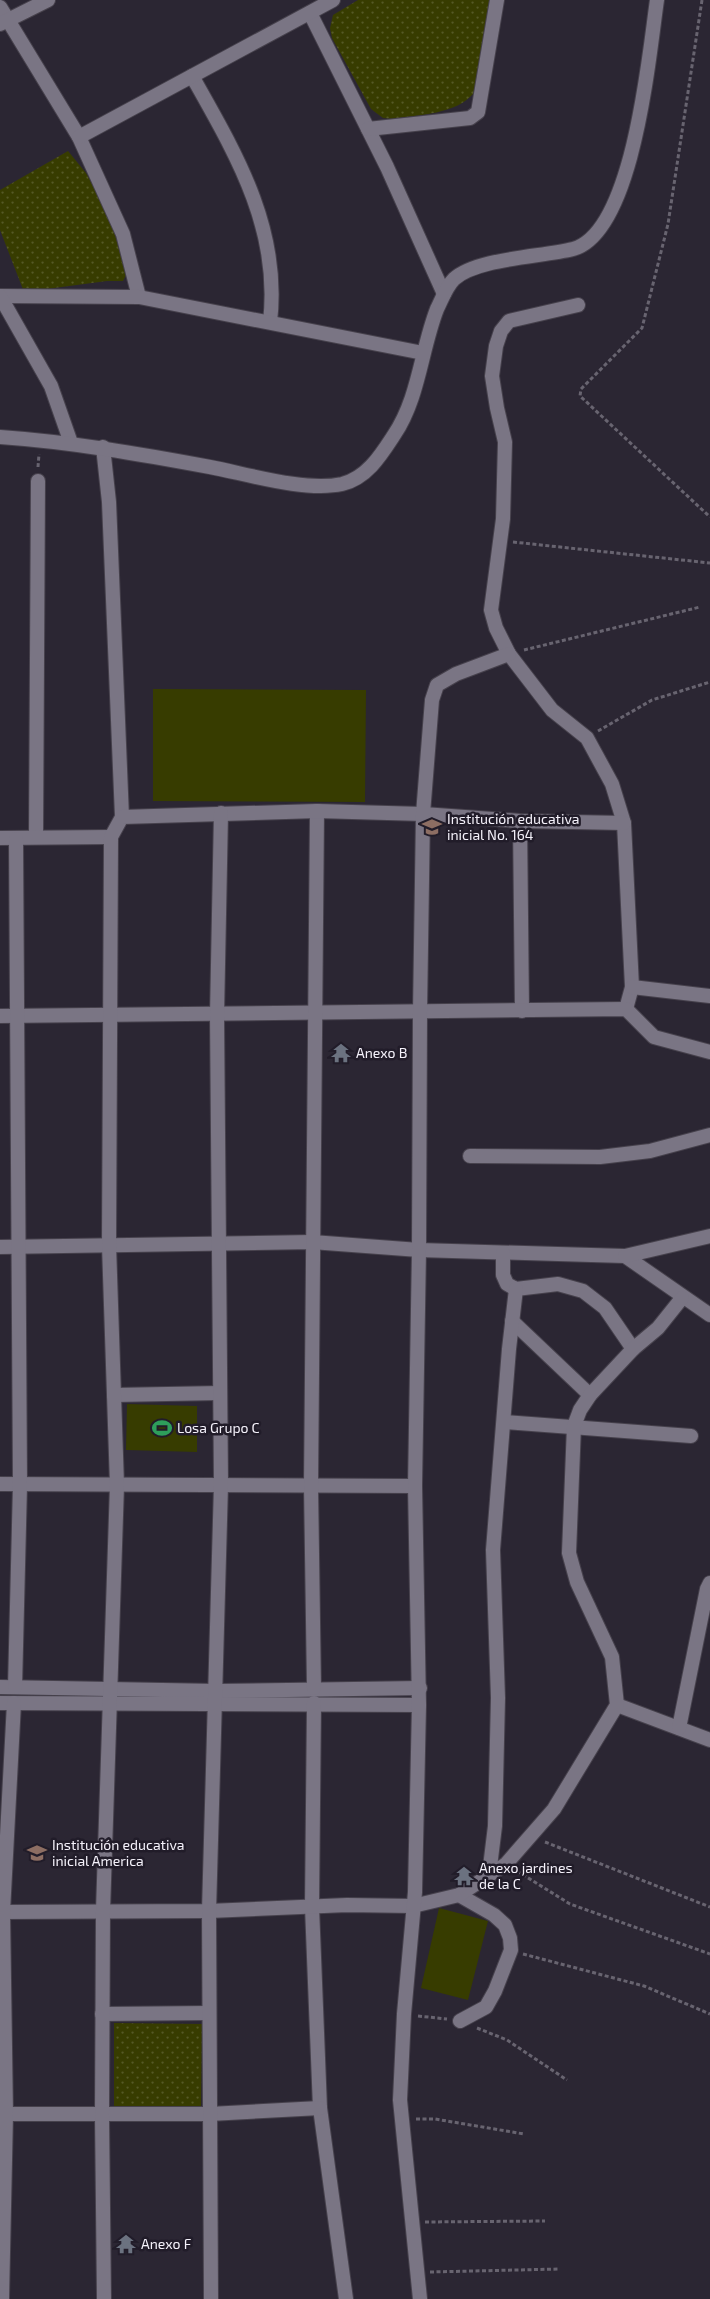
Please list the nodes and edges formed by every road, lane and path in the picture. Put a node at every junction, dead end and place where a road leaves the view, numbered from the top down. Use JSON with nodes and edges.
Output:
{"nodes":[{"id":1,"x":48,"y":0,"type":"edge"},
{"id":2,"x":333,"y":0,"type":"edge"},
{"id":3,"x":497,"y":0,"type":"edge"},
{"id":4,"x":657,"y":0,"type":"edge"},
{"id":5,"x":702,"y":0,"type":"edge"},
{"id":6,"x":0,"y":7,"type":"edge"},
{"id":7,"x":310,"y":13,"type":"junction"},
{"id":8,"x":3,"y":22,"type":"edge"},
{"id":9,"x":192,"y":76,"type":"junction"},
{"id":10,"x":368,"y":129,"type":"junction"},
{"id":11,"x":79,"y":137,"type":"junction"},
{"id":12,"x":444,"y":294,"type":"junction"},
{"id":13,"x":0,"y":296,"type":"edge"},
{"id":14,"x":139,"y":297,"type":"junction"},
{"id":15,"x":578,"y":305,"type":"dead end"},
{"id":16,"x":270,"y":322,"type":"junction"},
{"id":17,"x":423,"y":353,"type":"junction"},
{"id":18,"x":0,"y":438,"type":"edge"},
{"id":19,"x":39,"y":440,"type":"junction"},
{"id":20,"x":71,"y":443,"type":"junction"},
{"id":21,"x":104,"y":447,"type":"junction"},
{"id":22,"x":38,"y":480,"type":"joint"},
{"id":23,"x":710,"y":517,"type":"edge"},
{"id":24,"x":500,"y":540,"type":"junction"},
{"id":25,"x":710,"y":563,"type":"edge"},
{"id":26,"x":700,"y":608,"type":"dead end"},
{"id":27,"x":509,"y":654,"type":"junction"},
{"id":28,"x":710,"y":682,"type":"edge"},
{"id":29,"x":587,"y":738,"type":"junction"},
{"id":30,"x":317,"y":811,"type":"junction"},
{"id":31,"x":221,"y":813,"type":"junction"},
{"id":32,"x":424,"y":814,"type":"junction"},
{"id":33,"x":122,"y":818,"type":"junction"},
{"id":34,"x":520,"y":821,"type":"junction"},
{"id":35,"x":624,"y":823,"type":"junction"},
{"id":36,"x":111,"y":837,"type":"junction"},
{"id":37,"x":0,"y":838,"type":"edge"},
{"id":38,"x":16,"y":838,"type":"junction"},
{"id":39,"x":36,"y":838,"type":"junction"},
{"id":40,"x":632,"y":987,"type":"junction"},
{"id":41,"x":710,"y":996,"type":"edge"},
{"id":42,"x":626,"y":1008,"type":"junction"},
{"id":43,"x":522,"y":1010,"type":"junction"},
{"id":44,"x":316,"y":1011,"type":"junction"},
{"id":45,"x":420,"y":1012,"type":"junction"},
{"id":46,"x":17,"y":1015,"type":"junction"},
{"id":47,"x":110,"y":1015,"type":"junction"},
{"id":48,"x":217,"y":1015,"type":"junction"},
{"id":49,"x":0,"y":1016,"type":"edge"},
{"id":50,"x":710,"y":1052,"type":"edge"},
{"id":51,"x":710,"y":1135,"type":"edge"},
{"id":52,"x":470,"y":1156,"type":"dead end"},
{"id":53,"x":710,"y":1236,"type":"edge"},
{"id":54,"x":312,"y":1242,"type":"junction"},
{"id":55,"x":218,"y":1243,"type":"junction"},
{"id":56,"x":109,"y":1245,"type":"junction"},
{"id":57,"x":0,"y":1247,"type":"edge"},
{"id":58,"x":17,"y":1248,"type":"junction"},
{"id":59,"x":419,"y":1250,"type":"junction"},
{"id":60,"x":503,"y":1253,"type":"junction"},
{"id":61,"x":625,"y":1256,"type":"junction"},
{"id":62,"x":516,"y":1289,"type":"junction"},
{"id":63,"x":682,"y":1298,"type":"junction"},
{"id":64,"x":710,"y":1315,"type":"edge"},
{"id":65,"x":512,"y":1321,"type":"junction"},
{"id":66,"x":633,"y":1348,"type":"junction"},
{"id":67,"x":220,"y":1393,"type":"junction"},
{"id":68,"x":114,"y":1395,"type":"junction"},
{"id":69,"x":590,"y":1395,"type":"junction"},
{"id":70,"x":504,"y":1422,"type":"junction"},
{"id":71,"x":574,"y":1426,"type":"junction"},
{"id":72,"x":691,"y":1436,"type":"dead end"},
{"id":73,"x":0,"y":1484,"type":"edge"},
{"id":74,"x":20,"y":1485,"type":"junction"},
{"id":75,"x":117,"y":1485,"type":"junction"},
{"id":76,"x":222,"y":1485,"type":"junction"},
{"id":77,"x":312,"y":1486,"type":"junction"},
{"id":78,"x":415,"y":1486,"type":"junction"},
{"id":79,"x":710,"y":1583,"type":"edge"},
{"id":80,"x":0,"y":1687,"type":"edge"},
{"id":81,"x":15,"y":1687,"type":"junction"},
{"id":82,"x":314,"y":1688,"type":"junction"},
{"id":83,"x":420,"y":1688,"type":"junction"},
{"id":84,"x":111,"y":1696,"type":"junction"},
{"id":85,"x":216,"y":1697,"type":"junction"},
{"id":86,"x":7,"y":1703,"type":"edge"},
{"id":87,"x":314,"y":1703,"type":"junction"},
{"id":88,"x":419,"y":1705,"type":"junction"},
{"id":89,"x":617,"y":1705,"type":"junction"},
{"id":90,"x":679,"y":1728,"type":"junction"},
{"id":91,"x":710,"y":1740,"type":"edge"},
{"id":92,"x":531,"y":1836,"type":"junction"},
{"id":93,"x":506,"y":1864,"type":"junction"},
{"id":94,"x":489,"y":1875,"type":"junction"},
{"id":95,"x":459,"y":1895,"type":"junction"},
{"id":96,"x":413,"y":1906,"type":"junction"},
{"id":97,"x":312,"y":1907,"type":"junction"},
{"id":98,"x":710,"y":1907,"type":"edge"},
{"id":99,"x":103,"y":1911,"type":"junction"},
{"id":100,"x":209,"y":1911,"type":"junction"},
{"id":101,"x":2,"y":1912,"type":"edge"},
{"id":102,"x":511,"y":1950,"type":"junction"},
{"id":103,"x":710,"y":1954,"type":"edge"},
{"id":104,"x":209,"y":2013,"type":"junction"},
{"id":105,"x":102,"y":2014,"type":"junction"},
{"id":106,"x":404,"y":2014,"type":"junction"},
{"id":107,"x":710,"y":2014,"type":"edge"},
{"id":108,"x":460,"y":2021,"type":"junction"},
{"id":109,"x":567,"y":2080,"type":"dead end"},
{"id":110,"x":320,"y":2108,"type":"junction"},
{"id":111,"x":3,"y":2114,"type":"edge"},
{"id":112,"x":210,"y":2114,"type":"junction"},
{"id":113,"x":102,"y":2115,"type":"junction"},
{"id":114,"x":402,"y":2118,"type":"junction"},
{"id":115,"x":524,"y":2134,"type":"dead end"},
{"id":116,"x":545,"y":2221,"type":"dead end"},
{"id":117,"x":413,"y":2222,"type":"junction"},
{"id":118,"x":560,"y":2269,"type":"dead end"},
{"id":119,"x":418,"y":2272,"type":"junction"},
{"id":120,"x":2,"y":2299,"type":"edge"},
{"id":121,"x":104,"y":2299,"type":"edge"},
{"id":122,"x":211,"y":2299,"type":"edge"},
{"id":123,"x":346,"y":2299,"type":"edge"},
{"id":124,"x":420,"y":2299,"type":"edge"}],
"edges":[{"from":1,"to":8,"type":"street"},
{"from":2,"to":7,"type":"street"},
{"from":3,"to":10,"type":"street"},
{"from":4,"to":12,"type":"street"},
{"from":5,"to":23,"type":"path"},
{"from":6,"to":8,"type":"street"},
{"from":7,"to":9,"type":"street"},
{"from":7,"to":10,"type":"street"},
{"from":8,"to":11,"type":"street"},
{"from":9,"to":11,"type":"street"},
{"from":9,"to":16,"type":"street"},
{"from":10,"to":12,"type":"street"},
{"from":11,"to":14,"type":"street"},
{"from":12,"to":17,"type":"street"},
{"from":13,"to":14,"type":"street"},
{"from":13,"to":20,"type":"street"},
{"from":14,"to":16,"type":"street"},
{"from":15,"to":24,"type":"street"},
{"from":16,"to":17,"type":"street"},
{"from":17,"to":21,"type":"street"},
{"from":18,"to":19,"type":"street"},
{"from":19,"to":20,"type":"street"},
{"from":19,"to":22,"type":"path"},
{"from":20,"to":21,"type":"street"},
{"from":21,"to":33,"type":"street"},
{"from":22,"to":39,"type":"street"},
{"from":24,"to":25,"type":"path"},
{"from":24,"to":27,"type":"street"},
{"from":26,"to":27,"type":"path"},
{"from":27,"to":29,"type":"street"},
{"from":27,"to":32,"type":"street"},
{"from":28,"to":29,"type":"path"},
{"from":29,"to":35,"type":"street"},
{"from":30,"to":31,"type":"street"},
{"from":30,"to":32,"type":"street"},
{"from":30,"to":44,"type":"street"},
{"from":31,"to":33,"type":"street"},
{"from":31,"to":48,"type":"street"},
{"from":32,"to":34,"type":"street"},
{"from":32,"to":45,"type":"street"},
{"from":33,"to":36,"type":"street"},
{"from":34,"to":35,"type":"street"},
{"from":34,"to":43,"type":"street"},
{"from":35,"to":40,"type":"street"},
{"from":36,"to":39,"type":"street"},
{"from":36,"to":47,"type":"street"},
{"from":37,"to":38,"type":"street"},
{"from":38,"to":39,"type":"street"},
{"from":38,"to":46,"type":"street"},
{"from":40,"to":41,"type":"street"},
{"from":40,"to":42,"type":"street"},
{"from":42,"to":43,"type":"street"},
{"from":42,"to":50,"type":"street"},
{"from":43,"to":45,"type":"street"},
{"from":44,"to":45,"type":"street"},
{"from":44,"to":48,"type":"street"},
{"from":44,"to":54,"type":"street"},
{"from":45,"to":59,"type":"street"},
{"from":46,"to":47,"type":"street"},
{"from":46,"to":49,"type":"street"},
{"from":46,"to":58,"type":"street"},
{"from":47,"to":48,"type":"street"},
{"from":47,"to":56,"type":"street"},
{"from":48,"to":55,"type":"street"},
{"from":51,"to":52,"type":"street"},
{"from":53,"to":61,"type":"street"},
{"from":54,"to":55,"type":"street"},
{"from":54,"to":59,"type":"street"},
{"from":54,"to":77,"type":"street"},
{"from":55,"to":56,"type":"street"},
{"from":55,"to":67,"type":"street"},
{"from":56,"to":58,"type":"street"},
{"from":56,"to":68,"type":"street"},
{"from":57,"to":58,"type":"street"},
{"from":58,"to":74,"type":"street"},
{"from":59,"to":60,"type":"street"},
{"from":59,"to":78,"type":"street"},
{"from":60,"to":61,"type":"street"},
{"from":60,"to":62,"type":"street"},
{"from":61,"to":63,"type":"street"},
{"from":62,"to":65,"type":"street"},
{"from":62,"to":66,"type":"street"},
{"from":63,"to":64,"type":"street"},
{"from":63,"to":66,"type":"street"},
{"from":65,"to":69,"type":"street"},
{"from":65,"to":70,"type":"street"},
{"from":66,"to":69,"type":"street"},
{"from":67,"to":68,"type":"street"},
{"from":67,"to":76,"type":"street"},
{"from":68,"to":75,"type":"street"},
{"from":69,"to":71,"type":"street"},
{"from":70,"to":71,"type":"street"},
{"from":70,"to":94,"type":"street"},
{"from":71,"to":72,"type":"street"},
{"from":71,"to":89,"type":"street"},
{"from":73,"to":74,"type":"street"},
{"from":74,"to":75,"type":"street"},
{"from":74,"to":81,"type":"street"},
{"from":75,"to":76,"type":"street"},
{"from":75,"to":84,"type":"street"},
{"from":76,"to":77,"type":"street"},
{"from":76,"to":85,"type":"street"},
{"from":77,"to":78,"type":"street"},
{"from":77,"to":82,"type":"street"},
{"from":78,"to":83,"type":"street"},
{"from":79,"to":90,"type":"street"},
{"from":80,"to":81,"type":"street"},
{"from":81,"to":84,"type":"street"},
{"from":82,"to":83,"type":"street"},
{"from":82,"to":85,"type":"street"},
{"from":83,"to":88,"type":"street"},
{"from":84,"to":85,"type":"street"},
{"from":84,"to":86,"type":"street"},
{"from":84,"to":99,"type":"street"},
{"from":85,"to":87,"type":"street"},
{"from":85,"to":100,"type":"street"},
{"from":86,"to":101,"type":"street"},
{"from":87,"to":88,"type":"street"},
{"from":87,"to":97,"type":"street"},
{"from":88,"to":96,"type":"street"},
{"from":89,"to":90,"type":"street"},
{"from":89,"to":92,"type":"street"},
{"from":90,"to":91,"type":"street"},
{"from":92,"to":93,"type":"street"},
{"from":92,"to":98,"type":"path"},
{"from":93,"to":94,"type":"street"},
{"from":93,"to":103,"type":"path"},
{"from":94,"to":95,"type":"street"},
{"from":95,"to":96,"type":"street"},
{"from":95,"to":102,"type":"street"},
{"from":96,"to":97,"type":"street"},
{"from":96,"to":106,"type":"street"},
{"from":97,"to":100,"type":"street"},
{"from":97,"to":110,"type":"street"},
{"from":99,"to":100,"type":"street"},
{"from":99,"to":101,"type":"street"},
{"from":99,"to":105,"type":"street"},
{"from":100,"to":104,"type":"street"},
{"from":101,"to":111,"type":"street"},
{"from":102,"to":107,"type":"path"},
{"from":102,"to":108,"type":"street"},
{"from":104,"to":105,"type":"street"},
{"from":104,"to":112,"type":"street"},
{"from":105,"to":113,"type":"street"},
{"from":106,"to":108,"type":"path"},
{"from":106,"to":114,"type":"street"},
{"from":108,"to":109,"type":"path"},
{"from":110,"to":112,"type":"street"},
{"from":110,"to":123,"type":"street"},
{"from":111,"to":113,"type":"street"},
{"from":111,"to":120,"type":"street"},
{"from":112,"to":113,"type":"street"},
{"from":112,"to":122,"type":"street"},
{"from":113,"to":121,"type":"street"},
{"from":114,"to":115,"type":"path"},
{"from":114,"to":117,"type":"street"},
{"from":116,"to":117,"type":"path"},
{"from":117,"to":119,"type":"street"},
{"from":118,"to":119,"type":"path"},
{"from":119,"to":124,"type":"street"}]}
